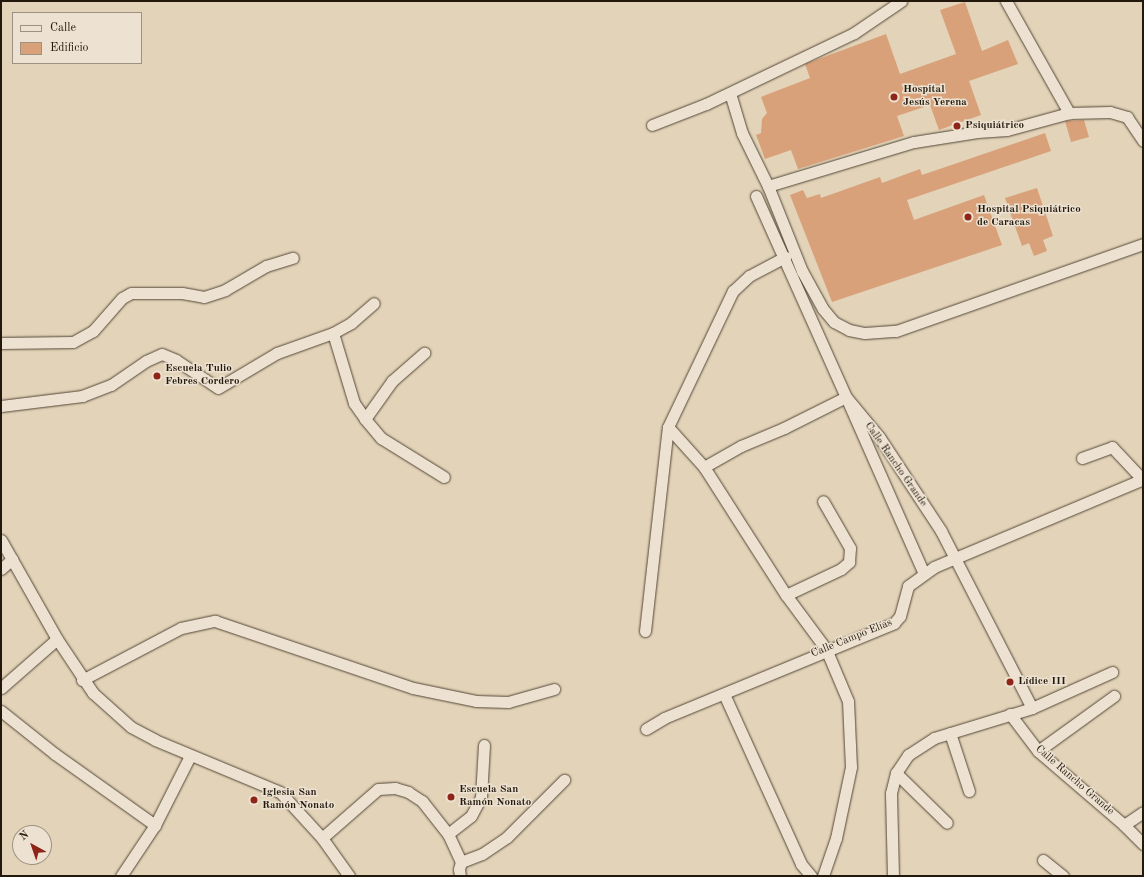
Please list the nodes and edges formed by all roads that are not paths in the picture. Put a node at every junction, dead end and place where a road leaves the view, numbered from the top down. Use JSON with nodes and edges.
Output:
{"nodes":[{"id":1,"x":900,"y":1,"type":"edge"},
{"id":2,"x":1006,"y":1,"type":"edge"},
{"id":3,"x":890,"y":4,"type":"edge"},
{"id":4,"x":730,"y":93,"type":"junction"},
{"id":5,"x":1069,"y":112,"type":"junction"},
{"id":6,"x":652,"y":125,"type":"dead end"},
{"id":7,"x":1143,"y":141,"type":"edge"},
{"id":8,"x":768,"y":186,"type":"junction"},
{"id":9,"x":756,"y":196,"type":"dead end"},
{"id":10,"x":1143,"y":244,"type":"edge"},
{"id":11,"x":785,"y":257,"type":"junction"},
{"id":12,"x":293,"y":258,"type":"dead end"},
{"id":13,"x":374,"y":303,"type":"dead end"},
{"id":14,"x":333,"y":333,"type":"junction"},
{"id":15,"x":1,"y":343,"type":"edge"},
{"id":16,"x":424,"y":353,"type":"dead end"},
{"id":17,"x":846,"y":397,"type":"junction"},
{"id":18,"x":1,"y":406,"type":"edge"},
{"id":19,"x":365,"y":419,"type":"junction"},
{"id":20,"x":668,"y":428,"type":"junction"},
{"id":21,"x":1082,"y":458,"type":"dead end"},
{"id":22,"x":704,"y":468,"type":"junction"},
{"id":23,"x":444,"y":478,"type":"dead end"},
{"id":24,"x":1143,"y":479,"type":"edge"},
{"id":25,"x":823,"y":501,"type":"dead end"},
{"id":26,"x":1,"y":540,"type":"edge"},
{"id":27,"x":954,"y":558,"type":"junction"},
{"id":28,"x":12,"y":559,"type":"junction"},
{"id":29,"x":1,"y":569,"type":"edge"},
{"id":30,"x":924,"y":574,"type":"junction"},
{"id":31,"x":786,"y":595,"type":"junction"},
{"id":32,"x":645,"y":631,"type":"dead end"},
{"id":33,"x":57,"y":639,"type":"junction"},
{"id":34,"x":826,"y":649,"type":"junction"},
{"id":35,"x":1112,"y":672,"type":"dead end"},
{"id":36,"x":82,"y":680,"type":"junction"},
{"id":37,"x":1,"y":688,"type":"edge"},
{"id":38,"x":554,"y":689,"type":"dead end"},
{"id":39,"x":724,"y":694,"type":"junction"},
{"id":40,"x":1114,"y":696,"type":"dead end"},
{"id":41,"x":1032,"y":708,"type":"junction"},
{"id":42,"x":1,"y":711,"type":"edge"},
{"id":43,"x":1010,"y":714,"type":"junction"},
{"id":44,"x":646,"y":729,"type":"dead end"},
{"id":45,"x":950,"y":732,"type":"junction"},
{"id":46,"x":484,"y":745,"type":"dead end"},
{"id":47,"x":1038,"y":751,"type":"junction"},
{"id":48,"x":190,"y":756,"type":"junction"},
{"id":49,"x":896,"y":773,"type":"junction"},
{"id":50,"x":564,"y":780,"type":"dead end"},
{"id":51,"x":969,"y":791,"type":"dead end"},
{"id":52,"x":1143,"y":812,"type":"edge"},
{"id":53,"x":947,"y":823,"type":"dead end"},
{"id":54,"x":1124,"y":824,"type":"junction"},
{"id":55,"x":155,"y":826,"type":"junction"},
{"id":56,"x":448,"y":834,"type":"junction"},
{"id":57,"x":322,"y":838,"type":"junction"},
{"id":58,"x":1143,"y":844,"type":"edge"},
{"id":59,"x":1043,"y":860,"type":"dead end"},
{"id":60,"x":461,"y":862,"type":"junction"},
{"id":61,"x":121,"y":876,"type":"edge"},
{"id":62,"x":349,"y":876,"type":"edge"},
{"id":63,"x":460,"y":876,"type":"edge"},
{"id":64,"x":811,"y":876,"type":"edge"},
{"id":65,"x":823,"y":876,"type":"edge"},
{"id":66,"x":893,"y":876,"type":"edge"},
{"id":67,"x":1063,"y":876,"type":"edge"}],
"edges":[{"from":1,"to":3,"type":"street"},
{"from":2,"to":5,"type":"street"},
{"from":3,"to":4,"type":"street"},
{"from":4,"to":6,"type":"street"},
{"from":4,"to":8,"type":"street"},
{"from":5,"to":7,"type":"street"},
{"from":5,"to":8,"type":"street"},
{"from":8,"to":10,"type":"street"},
{"from":9,"to":11,"type":"street","name":"Calle Rancho Grande"},
{"from":11,"to":17,"type":"street","name":"Calle Rancho Grande"},
{"from":11,"to":20,"type":"street"},
{"from":12,"to":15,"type":"street"},
{"from":13,"to":14,"type":"street"},
{"from":14,"to":18,"type":"street"},
{"from":14,"to":19,"type":"street"},
{"from":16,"to":19,"type":"street"},
{"from":17,"to":22,"type":"street"},
{"from":17,"to":27,"type":"street","name":"Calle Rancho Grande"},
{"from":17,"to":30,"type":"street"},
{"from":19,"to":23,"type":"street"},
{"from":20,"to":22,"type":"street"},
{"from":20,"to":32,"type":"street"},
{"from":21,"to":24,"type":"street"},
{"from":22,"to":31,"type":"street"},
{"from":24,"to":27,"type":"street","name":"Calle Campo Elías"},
{"from":25,"to":31,"type":"street"},
{"from":26,"to":28,"type":"street"},
{"from":27,"to":30,"type":"street","name":"Calle Campo Elías"},
{"from":27,"to":41,"type":"street","name":"Calle Rancho Grande"},
{"from":28,"to":29,"type":"street"},
{"from":28,"to":33,"type":"street"},
{"from":30,"to":34,"type":"street","name":"Calle Campo Elías"},
{"from":31,"to":34,"type":"street"},
{"from":33,"to":36,"type":"street"},
{"from":33,"to":37,"type":"street"},
{"from":34,"to":39,"type":"street","name":"Calle Campo Elías"},
{"from":34,"to":65,"type":"street"},
{"from":35,"to":41,"type":"street"},
{"from":36,"to":38,"type":"street"},
{"from":36,"to":48,"type":"street"},
{"from":39,"to":44,"type":"street","name":"Calle Campo Elías"},
{"from":39,"to":64,"type":"street"},
{"from":40,"to":47,"type":"street"},
{"from":41,"to":43,"type":"street"},
{"from":42,"to":55,"type":"street"},
{"from":43,"to":45,"type":"street"},
{"from":43,"to":47,"type":"street","name":"Calle Rancho Grande"},
{"from":45,"to":49,"type":"street"},
{"from":45,"to":51,"type":"street"},
{"from":46,"to":56,"type":"street"},
{"from":47,"to":54,"type":"street","name":"Calle Rancho Grande"},
{"from":48,"to":55,"type":"street"},
{"from":48,"to":57,"type":"street"},
{"from":49,"to":53,"type":"street"},
{"from":49,"to":66,"type":"street"},
{"from":50,"to":60,"type":"street"},
{"from":52,"to":54,"type":"street"},
{"from":54,"to":58,"type":"street","name":"Calle Rancho Grande"},
{"from":55,"to":61,"type":"street"},
{"from":56,"to":57,"type":"street"},
{"from":56,"to":60,"type":"street"},
{"from":57,"to":62,"type":"street"},
{"from":59,"to":67,"type":"street"},
{"from":60,"to":63,"type":"street"}]}
